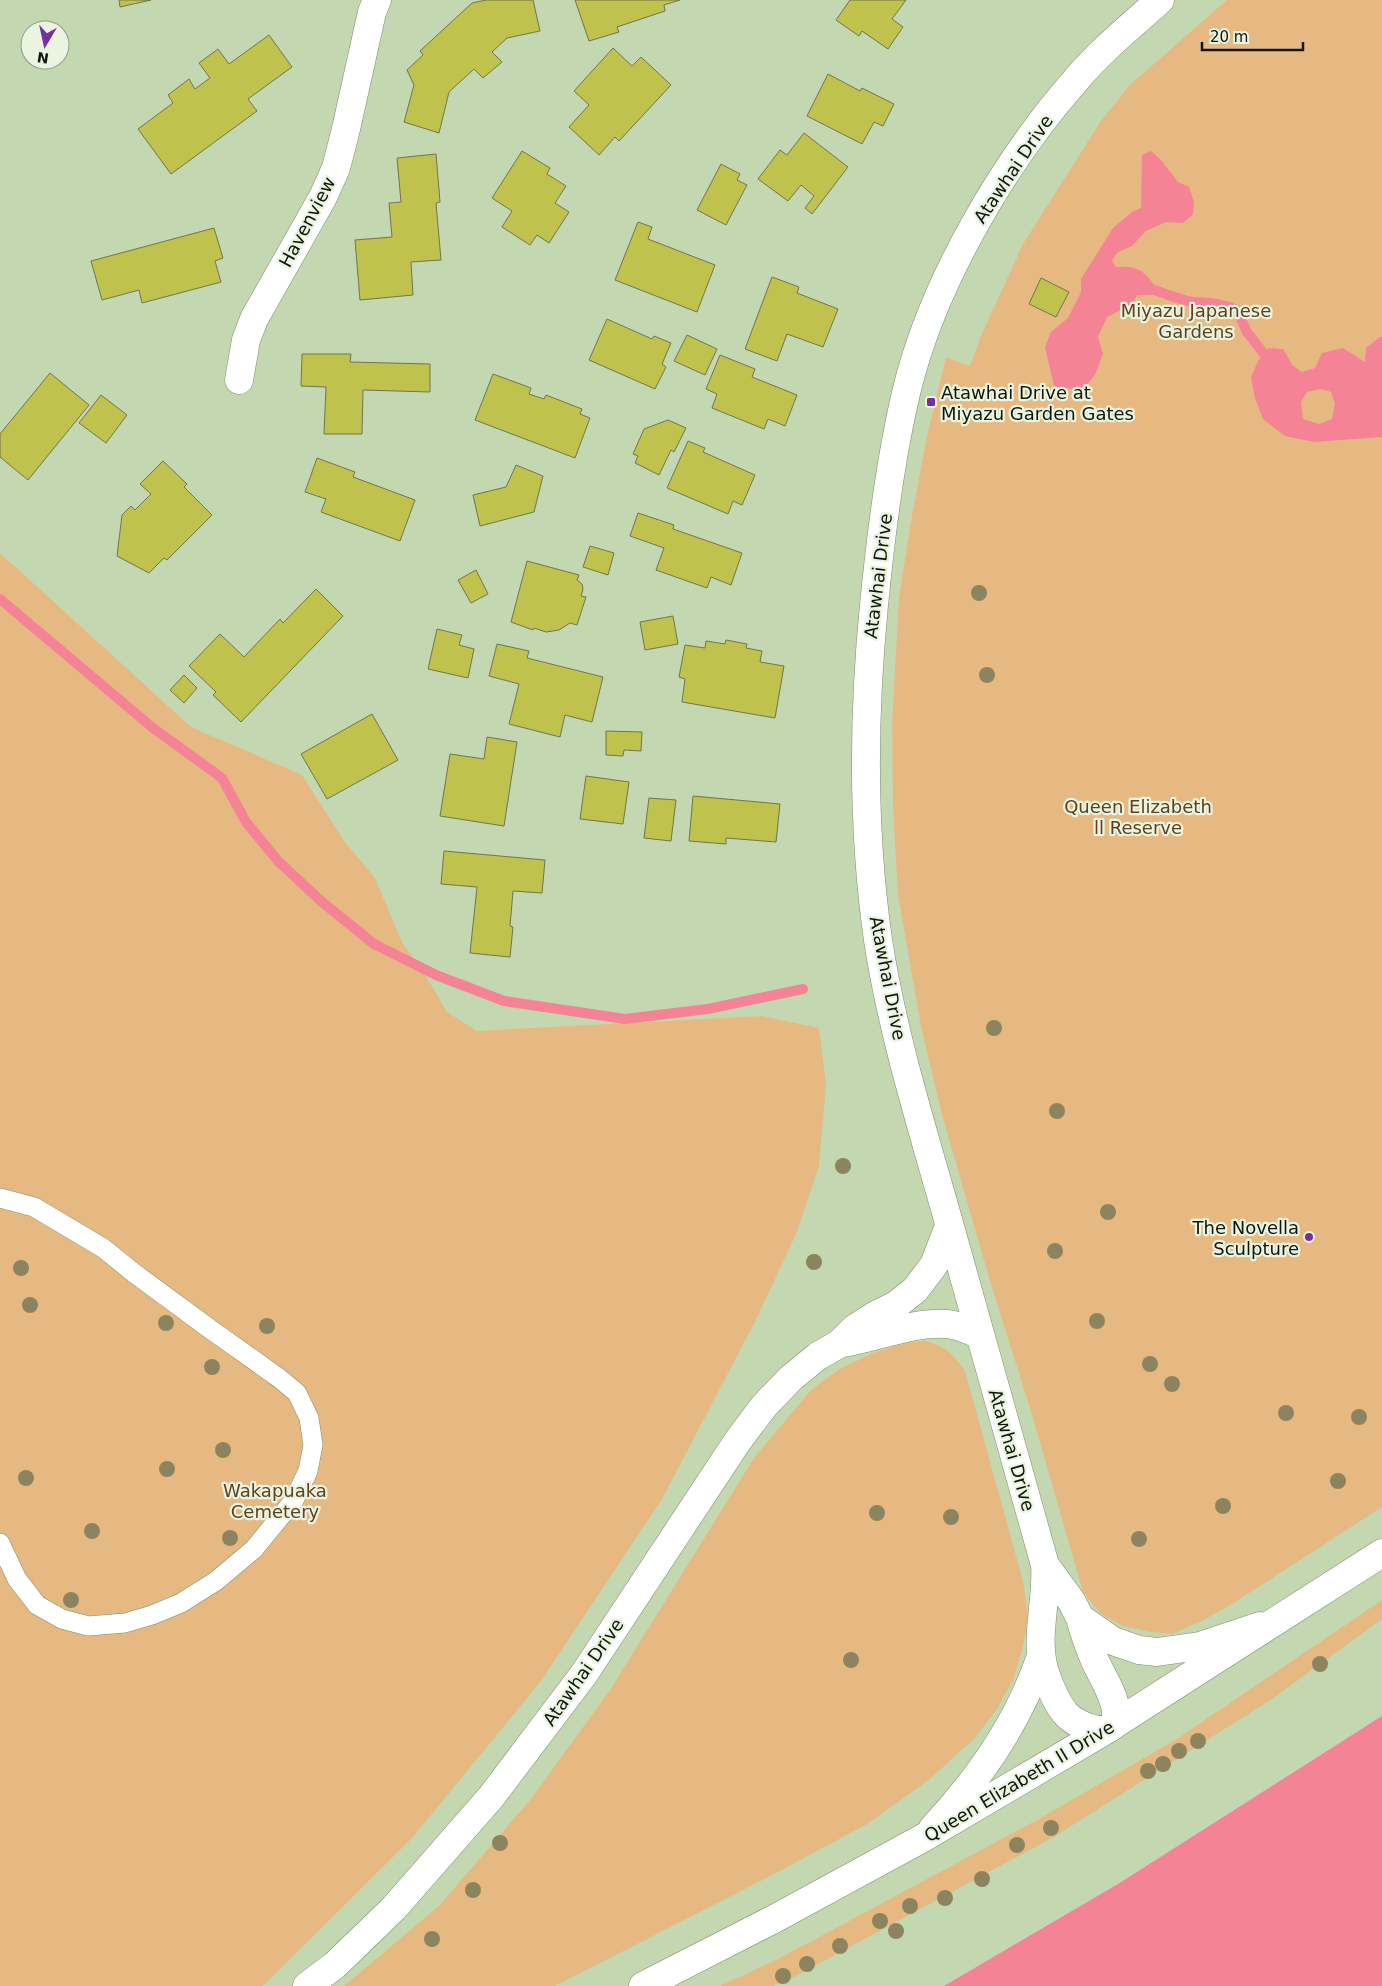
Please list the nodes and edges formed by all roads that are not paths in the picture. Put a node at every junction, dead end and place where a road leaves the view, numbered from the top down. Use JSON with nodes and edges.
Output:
{"nodes":[{"id":1,"x":377,"y":0,"type":"edge"},
{"id":2,"x":1160,"y":0,"type":"edge"},
{"id":3,"x":239,"y":380,"type":"dead end"},
{"id":4,"x":0,"y":1198,"type":"edge"},
{"id":5,"x":949,"y":1226,"type":"junction"},
{"id":6,"x":980,"y":1335,"type":"junction"},
{"id":7,"x":839,"y":1344,"type":"junction"},
{"id":8,"x":0,"y":1543,"type":"edge"},
{"id":9,"x":1382,"y":1552,"type":"edge"},
{"id":10,"x":1045,"y":1565,"type":"junction"},
{"id":11,"x":1080,"y":1618,"type":"junction"},
{"id":12,"x":1276,"y":1621,"type":"junction"},
{"id":13,"x":1042,"y":1656,"type":"junction"},
{"id":14,"x":1108,"y":1729,"type":"junction"},
{"id":15,"x":923,"y":1838,"type":"junction"},
{"id":16,"x":307,"y":1986,"type":"edge"},
{"id":17,"x":643,"y":1986,"type":"edge"}],
"edges":[{"from":1,"to":3,"type":"main road","name":"Havenview"},
{"from":2,"to":5,"type":"main road","name":"Atawhai Drive"},
{"from":4,"to":8,"type":"lane"},
{"from":5,"to":6,"type":"main road","name":"Atawhai Drive"},
{"from":5,"to":7,"type":"main road","name":"Atawhai Drive"},
{"from":6,"to":7,"type":"main road","name":"Atawhai Drive"},
{"from":6,"to":10,"type":"main road","name":"Atawhai Drive"},
{"from":7,"to":16,"type":"main road","name":"Atawhai Drive"},
{"from":9,"to":12,"type":"main road","name":"Queen Elizabeth II Drive"},
{"from":10,"to":11,"type":"main road"},
{"from":10,"to":13,"type":"main road"},
{"from":11,"to":12,"type":"main road"},
{"from":11,"to":14,"type":"main road"},
{"from":12,"to":14,"type":"main road","name":"Queen Elizabeth II Drive"},
{"from":13,"to":14,"type":"main road"},
{"from":13,"to":15,"type":"main road"},
{"from":14,"to":15,"type":"main road","name":"Queen Elizabeth II Drive"},
{"from":15,"to":17,"type":"main road","name":"Queen Elizabeth II Drive"}]}
